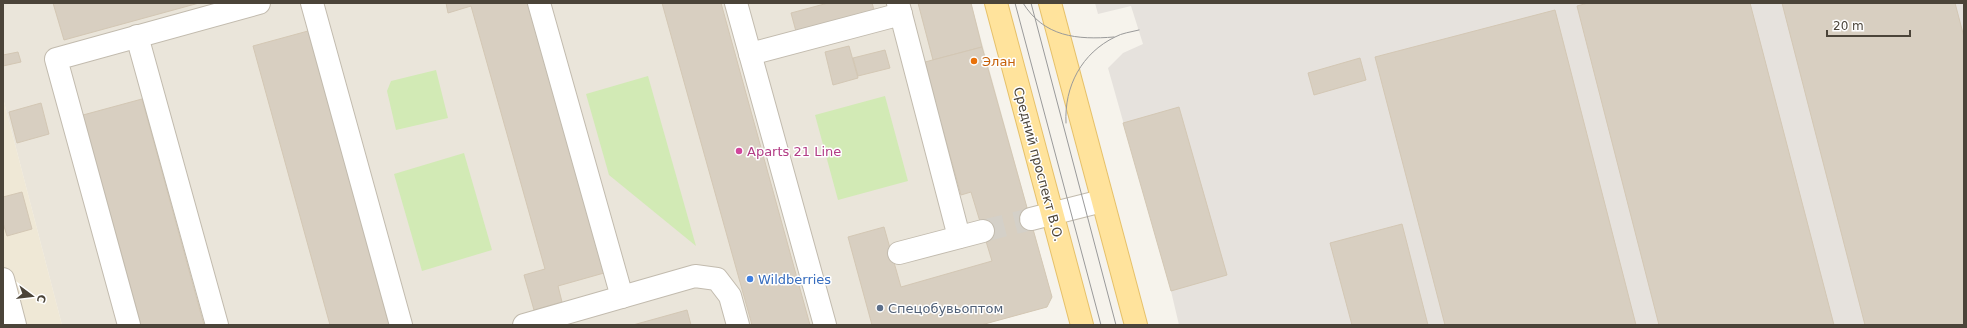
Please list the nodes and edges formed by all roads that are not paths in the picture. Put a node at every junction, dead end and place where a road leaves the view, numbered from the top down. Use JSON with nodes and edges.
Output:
{"nodes":[{"id":1,"x":259,"y":3,"type":"edge"},
{"id":2,"x":312,"y":3,"type":"edge"},
{"id":3,"x":540,"y":3,"type":"edge"},
{"id":4,"x":736,"y":3,"type":"edge"},
{"id":5,"x":996,"y":3,"type":"edge"},
{"id":6,"x":1050,"y":3,"type":"edge"},
{"id":7,"x":900,"y":9,"type":"edge"},
{"id":8,"x":137,"y":36,"type":"junction"},
{"id":9,"x":750,"y":54,"type":"junction"},
{"id":10,"x":1102,"y":201,"type":"junction"},
{"id":11,"x":1052,"y":214,"type":"junction"},
{"id":12,"x":1031,"y":219,"type":"tunnel mouth"},
{"id":13,"x":983,"y":231,"type":"tunnel mouth"},
{"id":14,"x":960,"y":237,"type":"junction"},
{"id":15,"x":899,"y":253,"type":"dead end"},
{"id":16,"x":3,"y":279,"type":"edge"},
{"id":17,"x":622,"y":297,"type":"junction"},
{"id":18,"x":15,"y":325,"type":"edge"},
{"id":19,"x":129,"y":325,"type":"edge"},
{"id":20,"x":217,"y":325,"type":"edge"},
{"id":21,"x":401,"y":325,"type":"edge"},
{"id":22,"x":524,"y":325,"type":"edge"},
{"id":23,"x":738,"y":325,"type":"edge"},
{"id":24,"x":825,"y":325,"type":"edge"},
{"id":25,"x":1082,"y":325,"type":"edge"},
{"id":26,"x":1136,"y":325,"type":"edge"}],
"edges":[{"from":1,"to":8,"type":"lane"},
{"from":2,"to":21,"type":"lane"},
{"from":3,"to":17,"type":"lane"},
{"from":4,"to":9,"type":"lane"},
{"from":5,"to":11,"type":"main road","name":"Средний проспект В.О."},
{"from":6,"to":10,"type":"main road"},
{"from":7,"to":9,"type":"lane"},
{"from":7,"to":14,"type":"lane"},
{"from":8,"to":19,"type":"lane"},
{"from":8,"to":20,"type":"lane"},
{"from":9,"to":24,"type":"lane"},
{"from":10,"to":11,"type":"lane"},
{"from":10,"to":26,"type":"main road"},
{"from":11,"to":12,"type":"lane"},
{"from":11,"to":25,"type":"main road","name":"Средний проспект В.О."},
{"from":13,"to":14,"type":"lane"},
{"from":14,"to":15,"type":"lane"},
{"from":16,"to":18,"type":"lane"},
{"from":17,"to":22,"type":"lane"},
{"from":17,"to":23,"type":"lane"}]}
